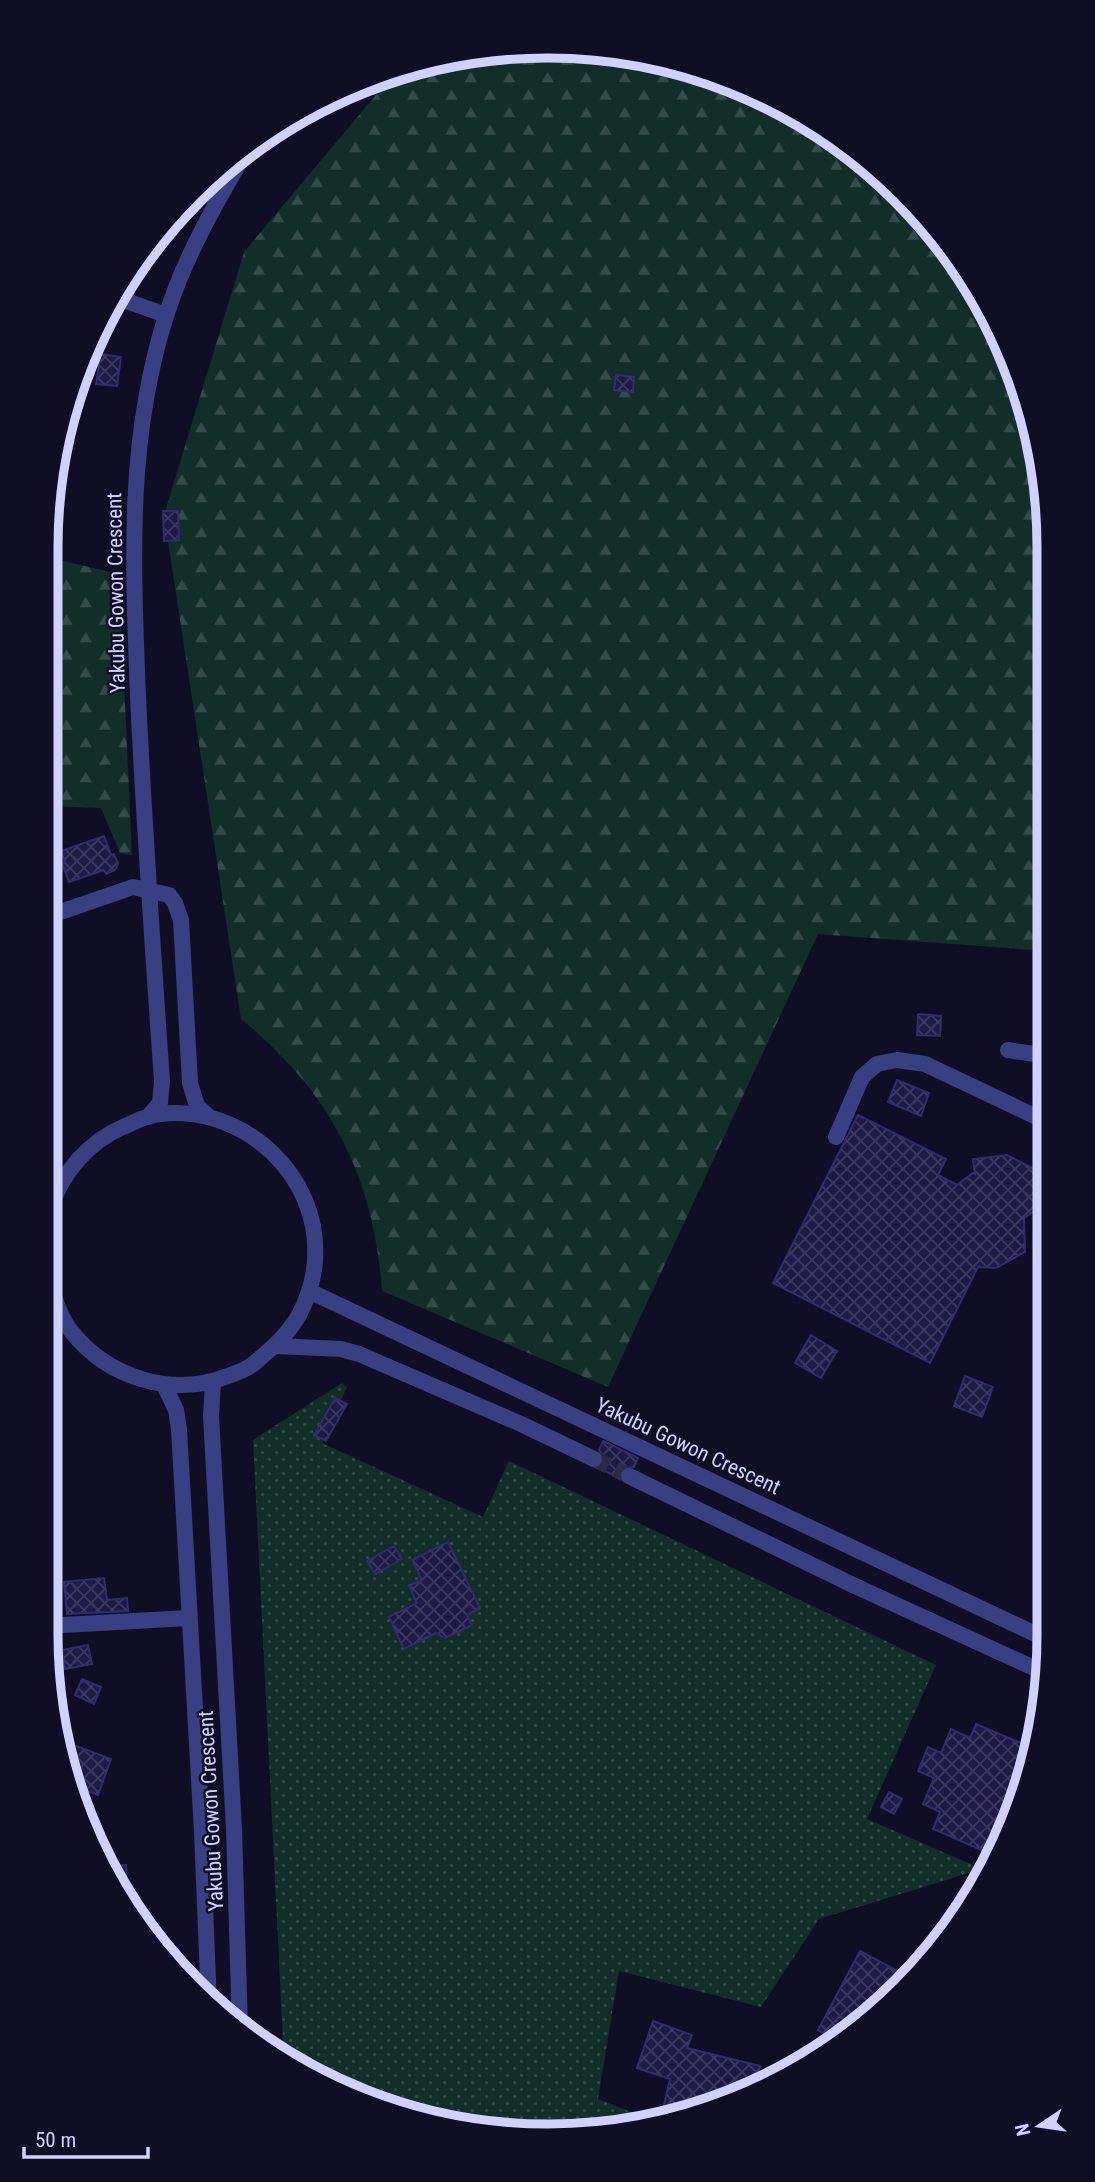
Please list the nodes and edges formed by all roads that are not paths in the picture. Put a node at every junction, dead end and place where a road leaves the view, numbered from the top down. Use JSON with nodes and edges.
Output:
{"nodes":[{"id":1,"x":235,"y":171,"type":"edge"},
{"id":2,"x":125,"y":300,"type":"edge"},
{"id":3,"x":166,"y":315,"type":"junction"},
{"id":4,"x":149,"y":892,"type":"junction"},
{"id":5,"x":58,"y":911,"type":"edge"},
{"id":6,"x":1008,"y":1050,"type":"dead end"},
{"id":7,"x":1037,"y":1054,"type":"edge"},
{"id":8,"x":208,"y":1116,"type":"junction"},
{"id":9,"x":148,"y":1117,"type":"junction"},
{"id":10,"x":1037,"y":1117,"type":"edge"},
{"id":11,"x":836,"y":1137,"type":"dead end"},
{"id":12,"x":58,"y":1193,"type":"edge"},
{"id":13,"x":309,"y":1291,"type":"junction"},
{"id":14,"x":58,"y":1312,"type":"edge"},
{"id":15,"x":276,"y":1346,"type":"junction"},
{"id":16,"x":213,"y":1382,"type":"junction"},
{"id":17,"x":164,"y":1385,"type":"junction"},
{"id":18,"x":594,"y":1459,"type":"tunnel mouth"},
{"id":19,"x":629,"y":1476,"type":"tunnel mouth"},
{"id":20,"x":188,"y":1618,"type":"junction"},
{"id":21,"x":58,"y":1625,"type":"edge"},
{"id":22,"x":1037,"y":1635,"type":"edge"},
{"id":23,"x":1036,"y":1669,"type":"edge"},
{"id":24,"x":208,"y":1988,"type":"edge"},
{"id":25,"x":240,"y":2015,"type":"edge"}],
"edges":[{"from":1,"to":3,"type":"street","name":"Yakubu Gowon Crescent"},
{"from":2,"to":3,"type":"street"},
{"from":3,"to":4,"type":"street","name":"Yakubu Gowon Crescent"},
{"from":4,"to":5,"type":"street"},
{"from":4,"to":8,"type":"street"},
{"from":4,"to":9,"type":"street","name":"Yakubu Gowon Crescent"},
{"from":6,"to":7,"type":"street"},
{"from":8,"to":9,"type":"street"},
{"from":8,"to":13,"type":"street"},
{"from":9,"to":12,"type":"street"},
{"from":10,"to":11,"type":"street"},
{"from":13,"to":15,"type":"street"},
{"from":13,"to":22,"type":"street","name":"Yakubu Gowon Crescent"},
{"from":14,"to":17,"type":"street"},
{"from":15,"to":16,"type":"street"},
{"from":15,"to":18,"type":"street"},
{"from":16,"to":17,"type":"street"},
{"from":16,"to":25,"type":"street","name":"Yakubu Gowon Crescent"},
{"from":17,"to":20,"type":"street","name":"Yakubu Gowon Crescent"},
{"from":19,"to":23,"type":"street"},
{"from":20,"to":21,"type":"street"},
{"from":20,"to":24,"type":"street","name":"Yakubu Gowon Crescent"}]}
